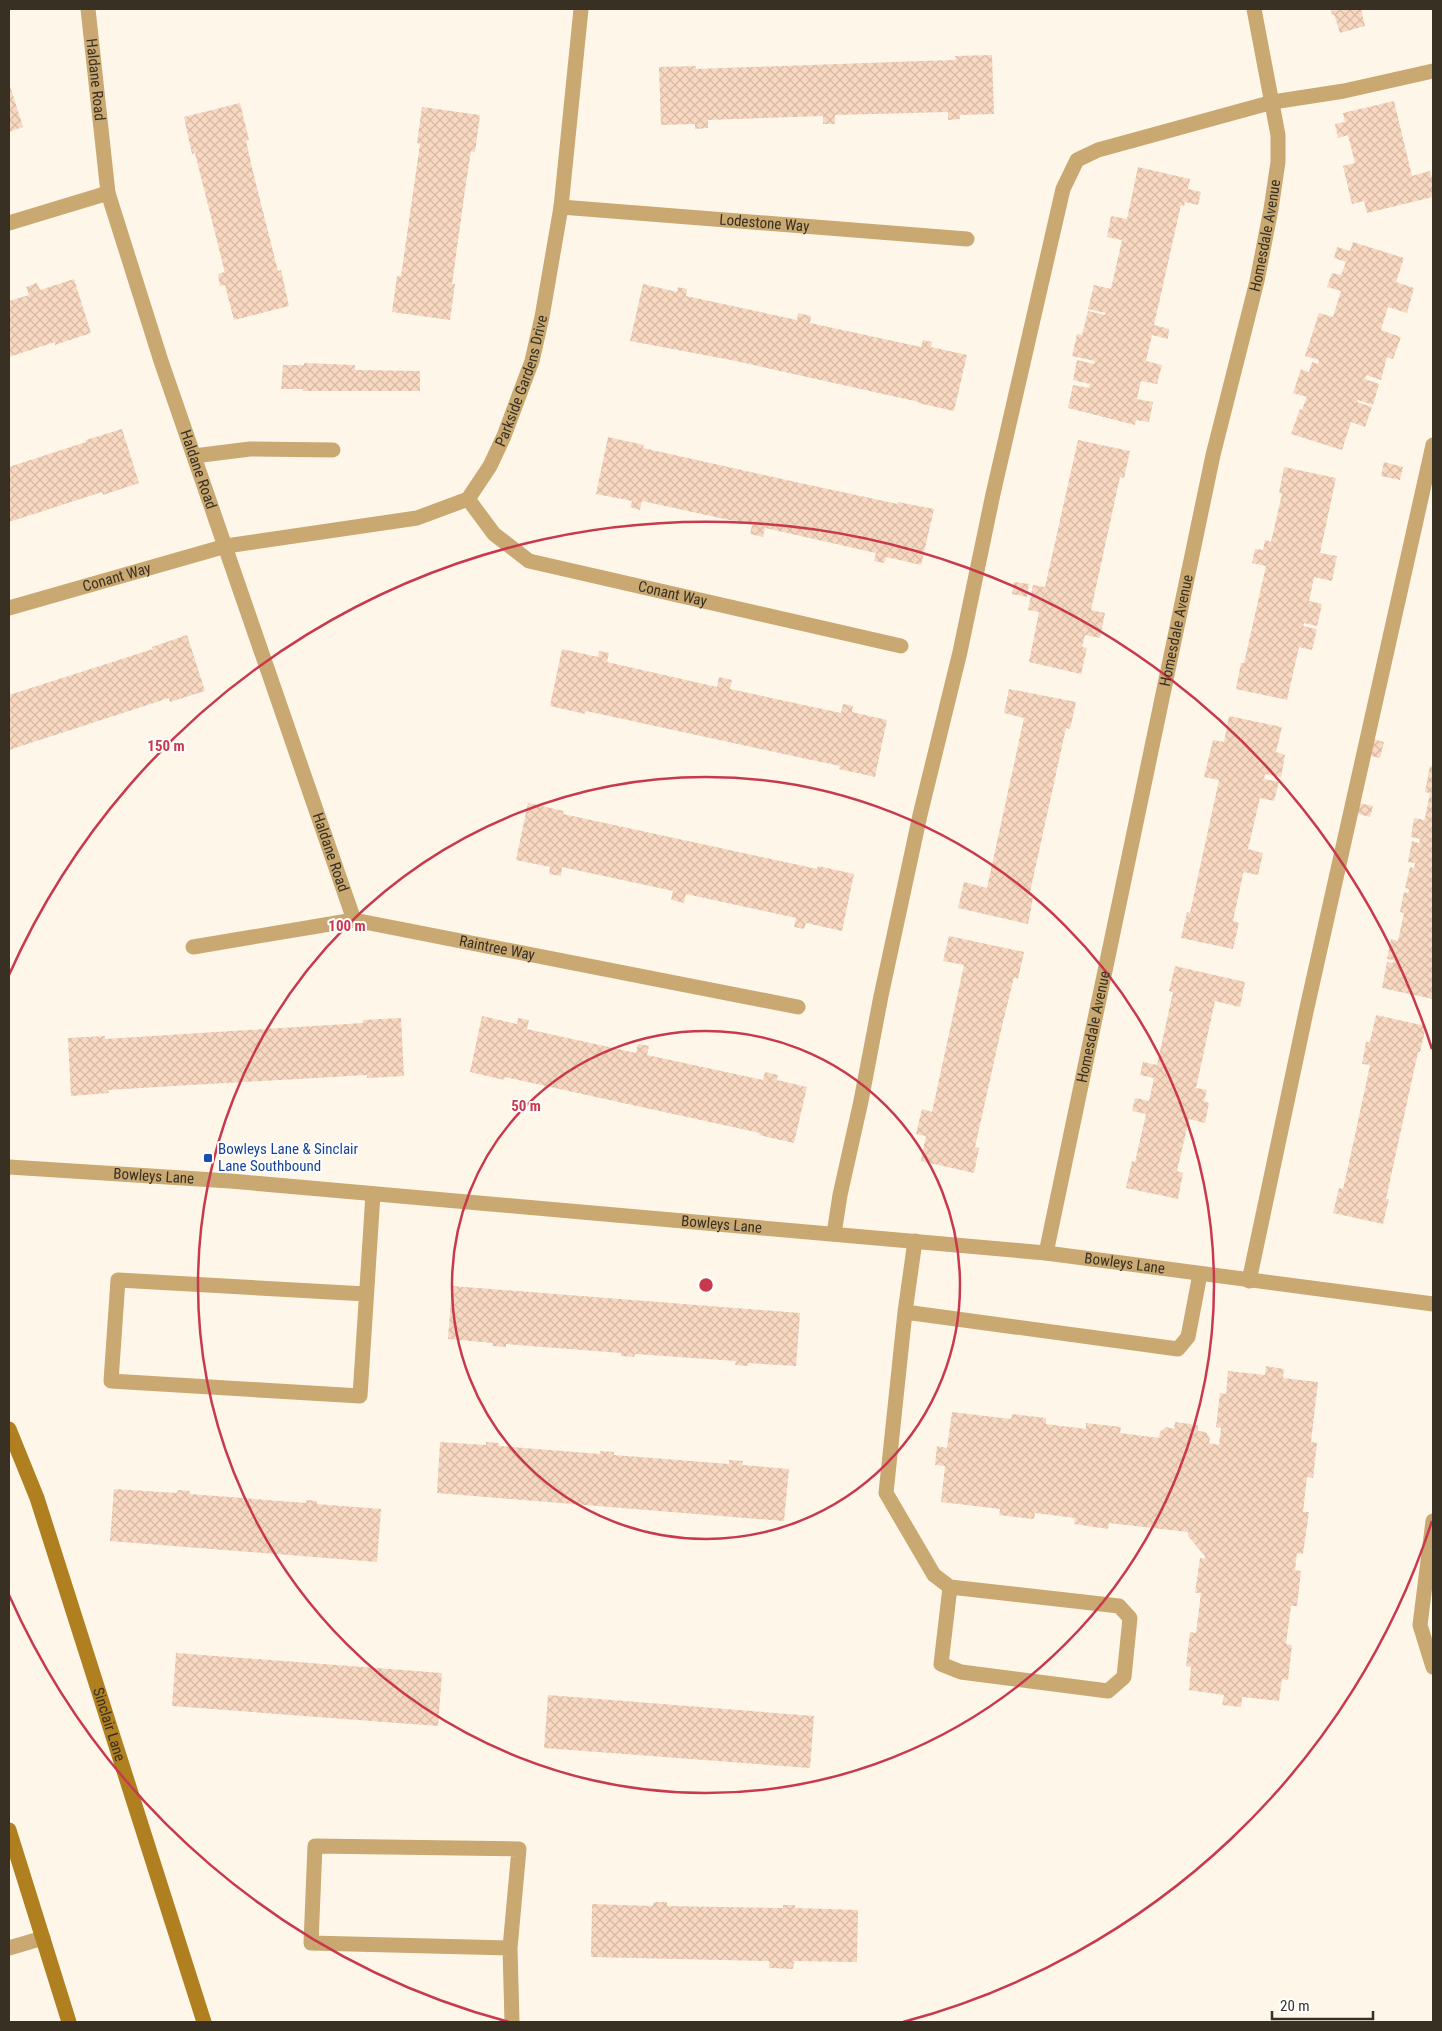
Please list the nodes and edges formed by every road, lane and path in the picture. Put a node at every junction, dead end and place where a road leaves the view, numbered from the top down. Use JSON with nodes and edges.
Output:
{"nodes":[{"id":1,"x":88,"y":9,"type":"edge"},
{"id":2,"x":581,"y":9,"type":"edge"},
{"id":3,"x":1254,"y":9,"type":"edge"},
{"id":4,"x":1433,"y":71,"type":"edge"},
{"id":5,"x":1273,"y":102,"type":"junction"},
{"id":6,"x":108,"y":193,"type":"junction"},
{"id":7,"x":561,"y":207,"type":"junction"},
{"id":8,"x":9,"y":224,"type":"edge"},
{"id":9,"x":967,"y":239,"type":"dead end"},
{"id":10,"x":1433,"y":445,"type":"edge"},
{"id":11,"x":333,"y":450,"type":"dead end"},
{"id":12,"x":194,"y":456,"type":"junction"},
{"id":13,"x":468,"y":499,"type":"junction"},
{"id":14,"x":226,"y":546,"type":"junction"},
{"id":15,"x":9,"y":608,"type":"edge"},
{"id":16,"x":901,"y":646,"type":"dead end"},
{"id":17,"x":354,"y":920,"type":"junction"},
{"id":18,"x":194,"y":947,"type":"dead end"},
{"id":19,"x":798,"y":1006,"type":"dead end"},
{"id":20,"x":9,"y":1167,"type":"edge"},
{"id":21,"x":373,"y":1194,"type":"junction"},
{"id":22,"x":834,"y":1234,"type":"junction"},
{"id":23,"x":915,"y":1241,"type":"junction"},
{"id":24,"x":1046,"y":1253,"type":"junction"},
{"id":25,"x":1200,"y":1274,"type":"junction"},
{"id":26,"x":1249,"y":1280,"type":"junction"},
{"id":27,"x":366,"y":1294,"type":"junction"},
{"id":28,"x":1433,"y":1304,"type":"edge"},
{"id":29,"x":905,"y":1312,"type":"junction"},
{"id":30,"x":9,"y":1430,"type":"edge"},
{"id":31,"x":1433,"y":1521,"type":"edge"},
{"id":32,"x":950,"y":1587,"type":"junction"},
{"id":33,"x":1433,"y":1667,"type":"edge"},
{"id":34,"x":9,"y":1830,"type":"edge"},
{"id":35,"x":43,"y":1938,"type":"junction"},
{"id":36,"x":9,"y":1948,"type":"edge"},
{"id":37,"x":510,"y":1948,"type":"junction"},
{"id":38,"x":69,"y":2022,"type":"edge"},
{"id":39,"x":204,"y":2022,"type":"edge"},
{"id":40,"x":512,"y":2022,"type":"edge"}],
"edges":[{"from":1,"to":6,"type":"street","name":"Haldane Road"},
{"from":2,"to":7,"type":"street","name":"Parkside Gardens Drive"},
{"from":3,"to":5,"type":"street","name":"Homesdale Avenue"},
{"from":4,"to":5,"type":"street"},
{"from":5,"to":22,"type":"street"},
{"from":5,"to":24,"type":"street","name":"Homesdale Avenue"},
{"from":6,"to":8,"type":"street"},
{"from":6,"to":12,"type":"street","name":"Haldane Road"},
{"from":7,"to":9,"type":"street","name":"Lodestone Way"},
{"from":7,"to":13,"type":"street","name":"Parkside Gardens Drive"},
{"from":10,"to":26,"type":"street"},
{"from":11,"to":12,"type":"street"},
{"from":12,"to":14,"type":"street","name":"Haldane Road"},
{"from":13,"to":14,"type":"street"},
{"from":13,"to":16,"type":"street","name":"Conant Way"},
{"from":14,"to":15,"type":"street","name":"Conant Way"},
{"from":14,"to":17,"type":"street","name":"Haldane Road"},
{"from":17,"to":18,"type":"street","name":"Raintree Way"},
{"from":17,"to":19,"type":"street","name":"Raintree Way"},
{"from":20,"to":21,"type":"street","name":"Bowleys Lane"},
{"from":21,"to":22,"type":"street","name":"Bowleys Lane"},
{"from":21,"to":27,"type":"street"},
{"from":22,"to":23,"type":"street","name":"Bowleys Lane"},
{"from":23,"to":24,"type":"street","name":"Bowleys Lane"},
{"from":23,"to":29,"type":"street"},
{"from":24,"to":25,"type":"street","name":"Bowleys Lane"},
{"from":25,"to":26,"type":"street","name":"Bowleys Lane"},
{"from":25,"to":29,"type":"street"},
{"from":26,"to":28,"type":"street","name":"Bowleys Lane"},
{"from":27,"to":27,"type":"street"},
{"from":29,"to":32,"type":"street"},
{"from":30,"to":39,"type":"main road","name":"Sinclair Lane"},
{"from":31,"to":33,"type":"street"},
{"from":32,"to":32,"type":"street"},
{"from":34,"to":35,"type":"main road"},
{"from":35,"to":36,"type":"street"},
{"from":35,"to":38,"type":"main road"},
{"from":37,"to":37,"type":"street"},
{"from":37,"to":40,"type":"street"}]}
